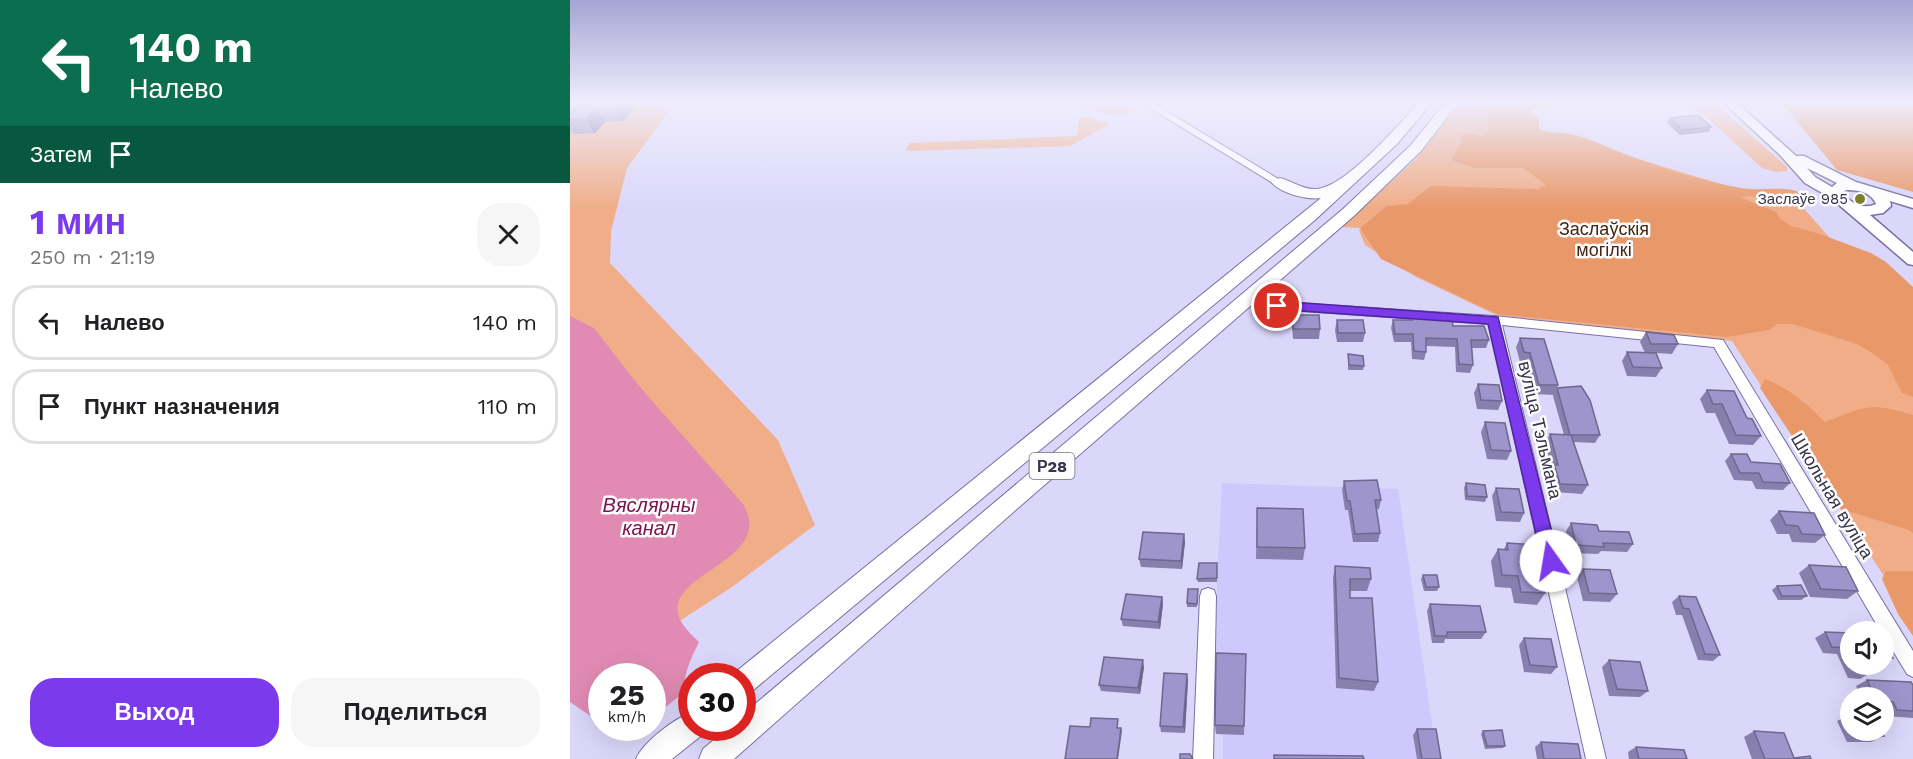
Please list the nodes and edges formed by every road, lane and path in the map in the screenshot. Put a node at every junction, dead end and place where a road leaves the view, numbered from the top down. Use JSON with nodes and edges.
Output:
{"nodes":[{"id":1,"x":1205,"y":138,"type":"edge"},
{"id":2,"x":1392,"y":138,"type":"edge"},
{"id":3,"x":1424,"y":138,"type":"edge"},
{"id":4,"x":1770,"y":138,"type":"edge"},
{"id":5,"x":1785,"y":152,"type":"junction"},
{"id":6,"x":1354,"y":178,"type":"junction"},
{"id":7,"x":1280,"y":183,"type":"junction"},
{"id":8,"x":1853,"y":186,"type":"junction"},
{"id":9,"x":1874,"y":192,"type":"junction"},
{"id":10,"x":1841,"y":200,"type":"junction"},
{"id":11,"x":1913,"y":204,"type":"edge"},
{"id":12,"x":1882,"y":208,"type":"junction"},
{"id":13,"x":1913,"y":208,"type":"edge"},
{"id":14,"x":1289,"y":233,"type":"junction"},
{"id":15,"x":1883,"y":234,"type":"junction"},
{"id":16,"x":1913,"y":260,"type":"edge"},
{"id":17,"x":1277,"y":306,"type":"dead end"},
{"id":18,"x":1494,"y":320,"type":"junction"},
{"id":19,"x":1208,"y":596,"type":"dead end"},
{"id":20,"x":1913,"y":668,"type":"edge"},
{"id":21,"x":756,"y":672,"type":"edge"},
{"id":22,"x":678,"y":736,"type":"edge"},
{"id":23,"x":650,"y":759,"type":"edge"},
{"id":24,"x":714,"y":759,"type":"edge"},
{"id":25,"x":1203,"y":759,"type":"edge"},
{"id":26,"x":1596,"y":759,"type":"edge"}],
"edges":[{"from":1,"to":7,"type":"street"},
{"from":2,"to":6,"type":"highway","number":"Р28"},
{"from":3,"to":24,"type":"highway","number":"Р28"},
{"from":4,"to":5,"type":"main road"},
{"from":5,"to":8,"type":"main road"},
{"from":5,"to":10,"type":"main road"},
{"from":6,"to":7,"type":"highway"},
{"from":6,"to":14,"type":"highway","number":"Р28"},
{"from":7,"to":14,"type":"highway"},
{"from":8,"to":9,"type":"main road"},
{"from":8,"to":10,"type":"main road"},
{"from":9,"to":11,"type":"main road"},
{"from":9,"to":12,"type":"main road"},
{"from":10,"to":12,"type":"main road"},
{"from":10,"to":15,"type":"main road"},
{"from":12,"to":13,"type":"main road"},
{"from":12,"to":15,"type":"main road"},
{"from":14,"to":21,"type":"highway","number":"Р28"},
{"from":15,"to":16,"type":"main road"},
{"from":17,"to":18,"type":"street"},
{"from":18,"to":20,"type":"street","name":"Школьная вуліца"},
{"from":18,"to":26,"type":"street","name":"вуліца Тэльмана"},
{"from":19,"to":25,"type":"street"},
{"from":22,"to":23,"type":"highway"}]}
